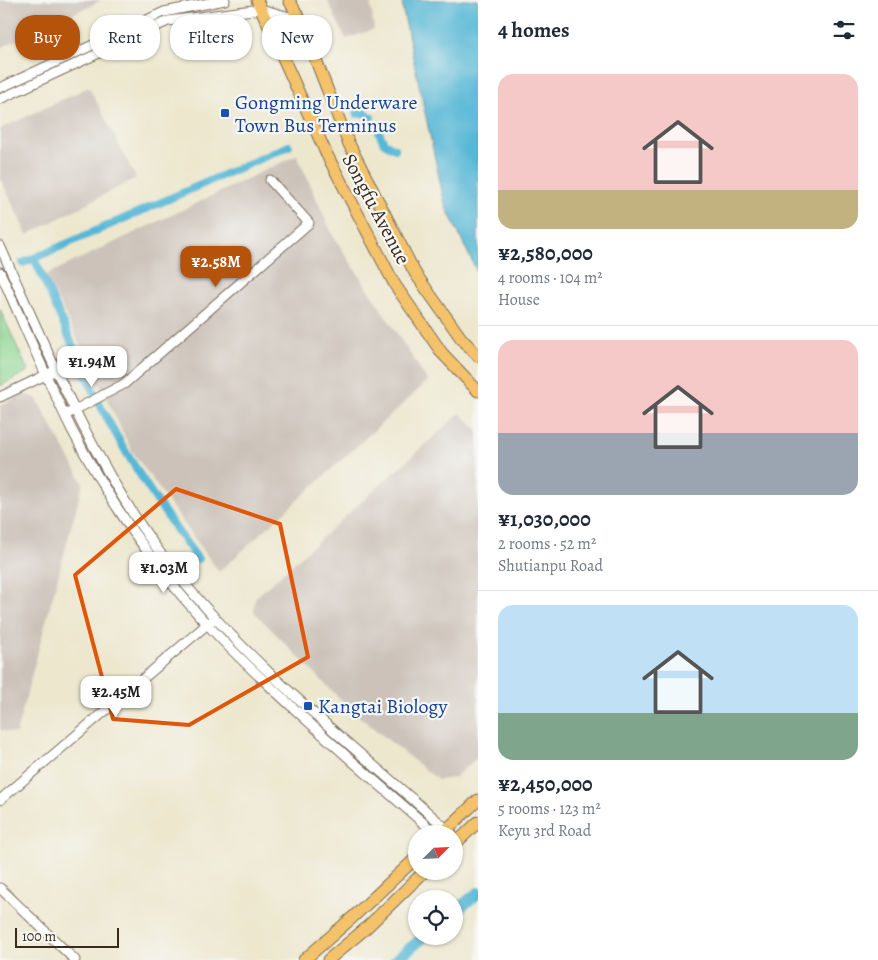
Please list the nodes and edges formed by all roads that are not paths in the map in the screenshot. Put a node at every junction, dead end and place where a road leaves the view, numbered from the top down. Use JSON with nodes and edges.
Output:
{"nodes":[{"id":1,"x":225,"y":0,"type":"edge"},
{"id":2,"x":289,"y":0,"type":"edge"},
{"id":3,"x":259,"y":4,"type":"edge"},
{"id":4,"x":287,"y":15,"type":"edge"},
{"id":5,"x":297,"y":15,"type":"edge"},
{"id":6,"x":316,"y":60,"type":"edge"},
{"id":7,"x":0,"y":88,"type":"edge"},
{"id":8,"x":0,"y":99,"type":"edge"},
{"id":9,"x":270,"y":180,"type":"dead end"},
{"id":10,"x":0,"y":246,"type":"edge"},
{"id":11,"x":0,"y":272,"type":"edge"},
{"id":12,"x":478,"y":356,"type":"edge"},
{"id":13,"x":56,"y":370,"type":"junction"},
{"id":14,"x":46,"y":374,"type":"junction"},
{"id":15,"x":478,"y":391,"type":"edge"},
{"id":16,"x":0,"y":397,"type":"edge"},
{"id":17,"x":74,"y":410,"type":"junction"},
{"id":18,"x":65,"y":415,"type":"junction"},
{"id":19,"x":216,"y":617,"type":"junction"},
{"id":20,"x":208,"y":625,"type":"junction"},
{"id":21,"x":0,"y":800,"type":"edge"},
{"id":22,"x":478,"y":800,"type":"edge"},
{"id":23,"x":478,"y":822,"type":"edge"},
{"id":24,"x":426,"y":825,"type":"edge"},
{"id":25,"x":439,"y":825,"type":"edge"},
{"id":26,"x":459,"y":825,"type":"edge"},
{"id":27,"x":463,"y":830,"type":"edge"},
{"id":28,"x":408,"y":865,"type":"edge"},
{"id":29,"x":415,"y":880,"type":"edge"},
{"id":30,"x":0,"y":888,"type":"edge"},
{"id":31,"x":74,"y":960,"type":"edge"},
{"id":32,"x":304,"y":960,"type":"edge"},
{"id":33,"x":328,"y":960,"type":"edge"}],
"edges":[{"from":1,"to":7,"type":"street"},
{"from":2,"to":5,"type":"main road","name":"Songfu Avenue"},
{"from":3,"to":4,"type":"street"},
{"from":3,"to":8,"type":"street"},
{"from":3,"to":15,"type":"main road","name":"Songfu Avenue"},
{"from":6,"to":12,"type":"main road","name":"Songfu Avenue"},
{"from":9,"to":17,"type":"street"},
{"from":10,"to":13,"type":"street"},
{"from":11,"to":14,"type":"street"},
{"from":13,"to":14,"type":"street"},
{"from":13,"to":17,"type":"street"},
{"from":14,"to":16,"type":"street"},
{"from":14,"to":18,"type":"street"},
{"from":17,"to":18,"type":"street"},
{"from":17,"to":19,"type":"street"},
{"from":18,"to":20,"type":"street"},
{"from":19,"to":20,"type":"street"},
{"from":19,"to":25,"type":"street"},
{"from":20,"to":21,"type":"street"},
{"from":20,"to":24,"type":"street"},
{"from":22,"to":26,"type":"main road"},
{"from":23,"to":27,"type":"main road"},
{"from":28,"to":32,"type":"main road"},
{"from":29,"to":33,"type":"main road"},
{"from":30,"to":31,"type":"street"}]}
